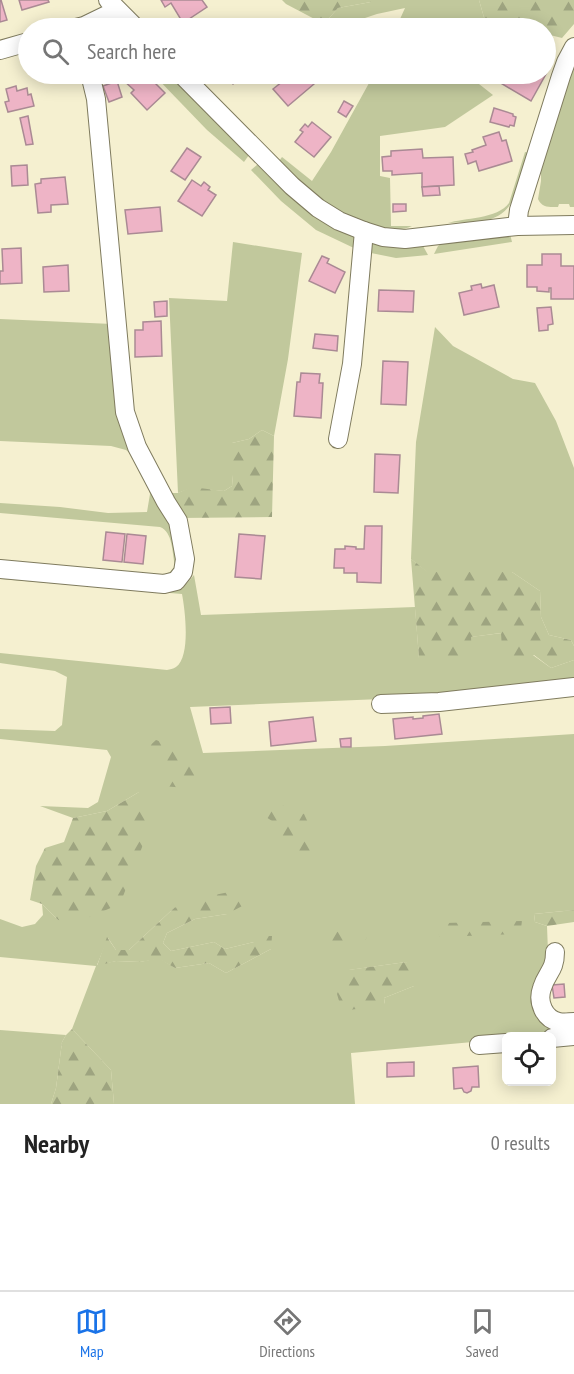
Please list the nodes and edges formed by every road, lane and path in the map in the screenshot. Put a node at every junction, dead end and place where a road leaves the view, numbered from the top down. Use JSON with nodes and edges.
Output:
{"nodes":[{"id":1,"x":112,"y":5,"type":"edge"},
{"id":2,"x":94,"y":18,"type":"edge"},
{"id":3,"x":126,"y":18,"type":"edge"},
{"id":4,"x":18,"y":45,"type":"edge"},
{"id":5,"x":574,"y":47,"type":"edge"},
{"id":6,"x":0,"y":50,"type":"edge"},
{"id":7,"x":92,"y":84,"type":"edge"},
{"id":8,"x":191,"y":84,"type":"edge"},
{"id":9,"x":574,"y":225,"type":"edge"},
{"id":10,"x":517,"y":226,"type":"junction"},
{"id":11,"x":364,"y":231,"type":"junction"},
{"id":12,"x":338,"y":439,"type":"dead end"},
{"id":13,"x":0,"y":569,"type":"edge"},
{"id":14,"x":574,"y":687,"type":"edge"},
{"id":15,"x":381,"y":704,"type":"dead end"},
{"id":16,"x":555,"y":952,"type":"dead end"},
{"id":17,"x":574,"y":1022,"type":"edge"},
{"id":18,"x":574,"y":1036,"type":"edge"},
{"id":19,"x":556,"y":1038,"type":"edge"},
{"id":20,"x":502,"y":1043,"type":"edge"},
{"id":21,"x":479,"y":1045,"type":"dead end"}],
"edges":[{"from":1,"to":2,"type":"street"},
{"from":1,"to":3,"type":"street"},
{"from":4,"to":6,"type":"street"},
{"from":5,"to":10,"type":"street"},
{"from":7,"to":13,"type":"street"},
{"from":8,"to":11,"type":"street"},
{"from":9,"to":10,"type":"street"},
{"from":10,"to":11,"type":"street"},
{"from":11,"to":12,"type":"street"},
{"from":14,"to":15,"type":"street"},
{"from":16,"to":17,"type":"street"},
{"from":18,"to":19,"type":"street"},
{"from":20,"to":21,"type":"street"}]}
